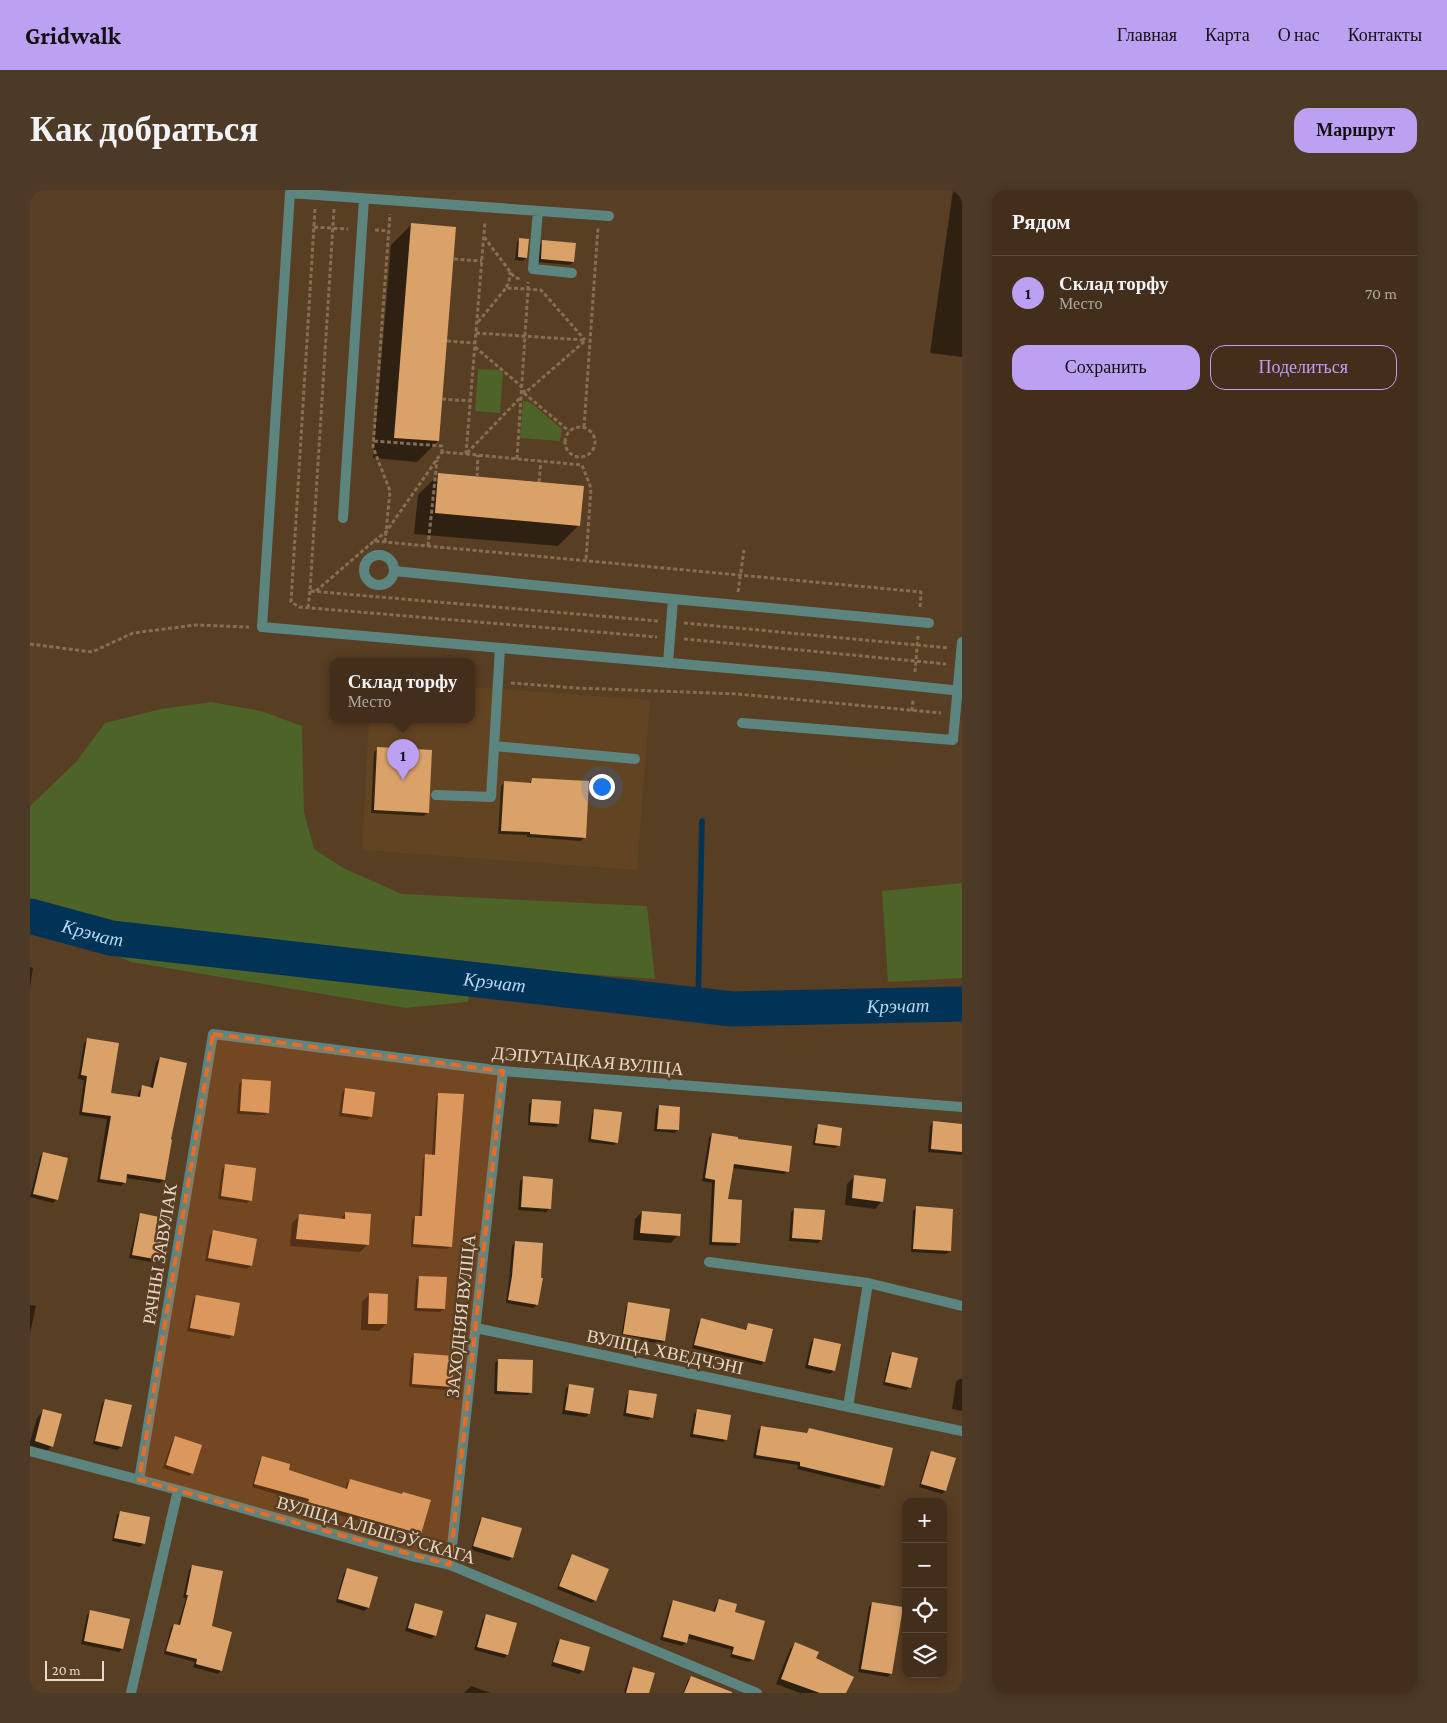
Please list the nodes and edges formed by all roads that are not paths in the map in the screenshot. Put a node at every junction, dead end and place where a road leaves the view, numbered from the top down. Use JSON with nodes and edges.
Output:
{"nodes":[{"id":1,"x":364,"y":199,"type":"junction"},
{"id":2,"x":538,"y":211,"type":"junction"},
{"id":3,"x":604,"y":216,"type":"road end"},
{"id":4,"x":572,"y":273,"type":"dead end"},
{"id":5,"x":343,"y":518,"type":"dead end"},
{"id":6,"x":394,"y":571,"type":"dead end"},
{"id":7,"x":673,"y":599,"type":"junction"},
{"id":8,"x":924,"y":622,"type":"road end"},
{"id":9,"x":962,"y":645,"type":"edge"},
{"id":10,"x":500,"y":648,"type":"junction"},
{"id":11,"x":668,"y":663,"type":"junction"},
{"id":12,"x":960,"y":690,"type":"edge"},
{"id":13,"x":742,"y":723,"type":"dead end"},
{"id":14,"x":958,"y":741,"type":"edge"},
{"id":15,"x":494,"y":746,"type":"junction"},
{"id":16,"x":635,"y":759,"type":"dead end"},
{"id":17,"x":436,"y":795,"type":"dead end"},
{"id":18,"x":213,"y":1034,"type":"joint"},
{"id":19,"x":503,"y":1071,"type":"junction"},
{"id":20,"x":962,"y":1107,"type":"edge"},
{"id":21,"x":709,"y":1262,"type":"dead end"},
{"id":22,"x":868,"y":1283,"type":"junction"},
{"id":23,"x":962,"y":1306,"type":"edge"},
{"id":24,"x":476,"y":1328,"type":"junction"},
{"id":25,"x":848,"y":1407,"type":"junction"},
{"id":26,"x":962,"y":1431,"type":"edge"},
{"id":27,"x":30,"y":1451,"type":"edge"},
{"id":28,"x":139,"y":1480,"type":"junction"},
{"id":29,"x":178,"y":1490,"type":"junction"},
{"id":30,"x":450,"y":1565,"type":"junction"},
{"id":31,"x":131,"y":1693,"type":"edge"},
{"id":32,"x":757,"y":1693,"type":"edge"}],
"edges":[{"from":1,"to":2,"type":"street"},
{"from":1,"to":5,"type":"street"},
{"from":1,"to":10,"type":"street"},
{"from":2,"to":3,"type":"street"},
{"from":2,"to":4,"type":"street"},
{"from":6,"to":7,"type":"street"},
{"from":7,"to":8,"type":"street"},
{"from":7,"to":11,"type":"street"},
{"from":9,"to":12,"type":"street"},
{"from":10,"to":11,"type":"street"},
{"from":10,"to":15,"type":"street"},
{"from":11,"to":12,"type":"street"},
{"from":12,"to":14,"type":"street"},
{"from":13,"to":14,"type":"street"},
{"from":15,"to":16,"type":"street"},
{"from":15,"to":17,"type":"street"},
{"from":18,"to":19,"type":"street","name":"ДЭПУТАЦКАЯ ВУЛІЦА"},
{"from":18,"to":28,"type":"street","name":"РАЧНЫ ЗАВУЛАК"},
{"from":19,"to":20,"type":"street","name":"ДЭПУТАЦКАЯ ВУЛІЦА"},
{"from":19,"to":24,"type":"street","name":"ЗАХОДНЯЯ ВУЛІЦА"},
{"from":21,"to":22,"type":"street"},
{"from":22,"to":23,"type":"street"},
{"from":22,"to":25,"type":"street"},
{"from":24,"to":25,"type":"street","name":"ВУЛІЦА ХВЕДЧЭНІ"},
{"from":24,"to":30,"type":"street","name":"ЗАХОДНЯЯ ВУЛІЦА"},
{"from":25,"to":26,"type":"street","name":"ВУЛІЦА ХВЕДЧЭНІ"},
{"from":27,"to":28,"type":"street","name":"ВУЛІЦА АЛЬШЭЎСКАГА"},
{"from":28,"to":29,"type":"street","name":"ВУЛІЦА АЛЬШЭЎСКАГА"},
{"from":29,"to":30,"type":"street","name":"ВУЛІЦА АЛЬШЭЎСКАГА"},
{"from":29,"to":31,"type":"street"},
{"from":30,"to":32,"type":"street","name":"ВУЛІЦА АЛЬШЭЎСКАГА"}]}
